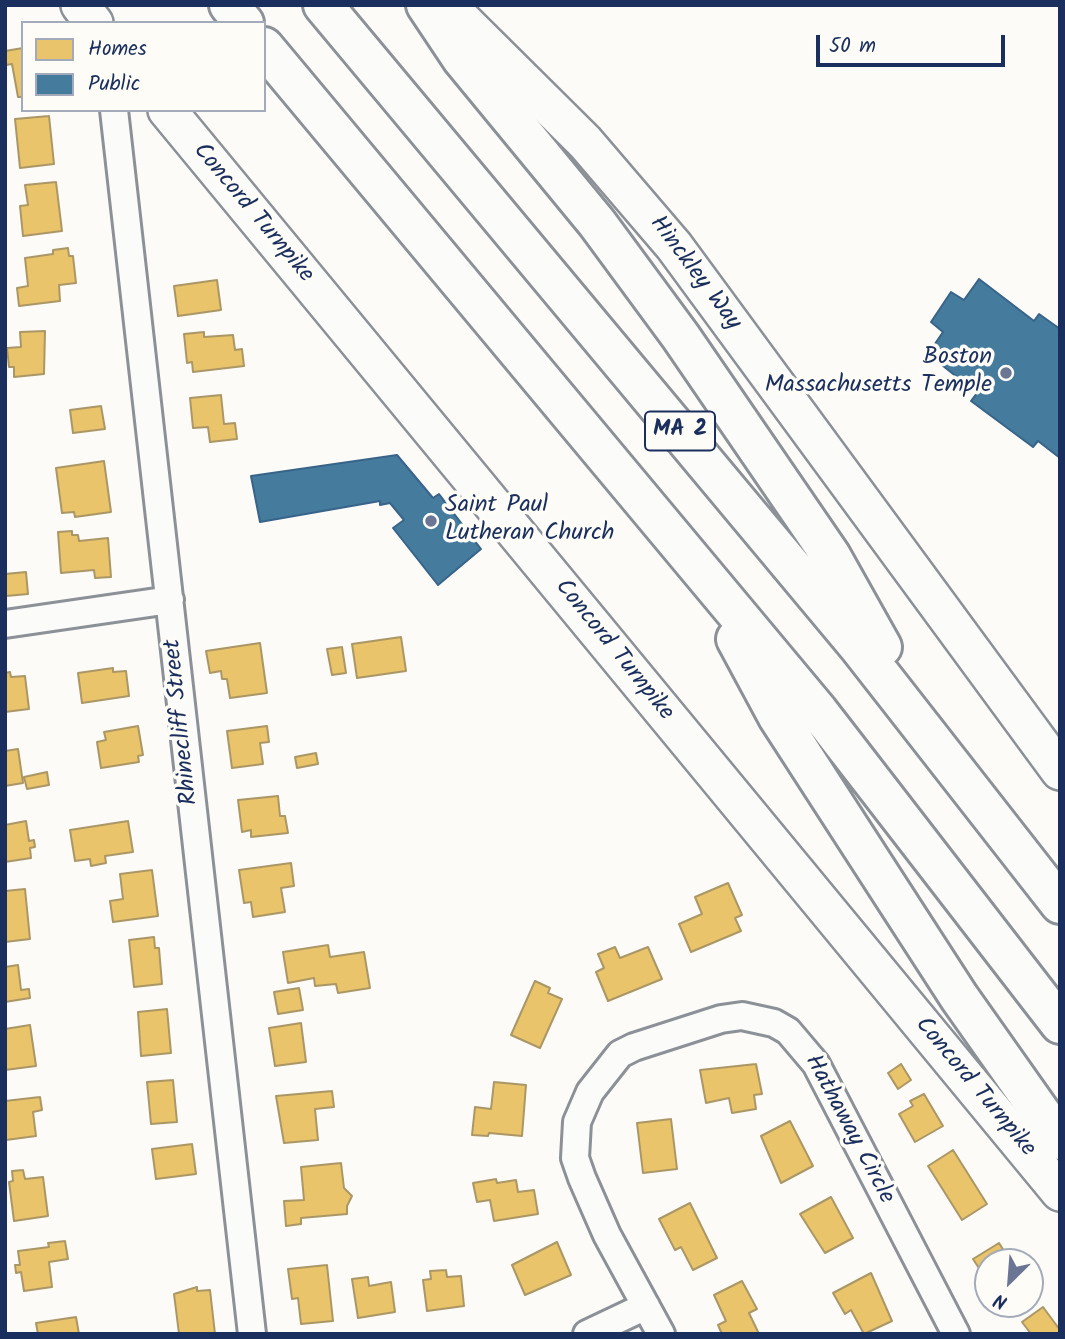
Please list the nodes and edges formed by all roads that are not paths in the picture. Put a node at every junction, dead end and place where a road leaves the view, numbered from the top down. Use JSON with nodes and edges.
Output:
{"nodes":[{"id":1,"x":80,"y":5,"type":"edge"},
{"id":2,"x":229,"y":5,"type":"edge"},
{"id":3,"x":323,"y":5,"type":"edge"},
{"id":4,"x":426,"y":5,"type":"edge"},
{"id":5,"x":447,"y":5,"type":"edge"},
{"id":6,"x":92,"y":21,"type":"edge"},
{"id":7,"x":241,"y":21,"type":"edge"},
{"id":8,"x":266,"y":49,"type":"edge"},
{"id":9,"x":114,"y":112,"type":"edge"},
{"id":10,"x":169,"y":112,"type":"edge"},
{"id":11,"x":696,"y":562,"type":"junction"},
{"id":12,"x":170,"y":600,"type":"junction"},
{"id":13,"x":5,"y":624,"type":"edge"},
{"id":14,"x":936,"y":744,"type":"junction"},
{"id":15,"x":1060,"y":771,"type":"edge"},
{"id":16,"x":1060,"y":904,"type":"edge"},
{"id":17,"x":1060,"y":1024,"type":"edge"},
{"id":18,"x":1060,"y":1140,"type":"edge"},
{"id":19,"x":1060,"y":1192,"type":"edge"},
{"id":20,"x":646,"y":1306,"type":"junction"},
{"id":21,"x":252,"y":1334,"type":"edge"},
{"id":22,"x":587,"y":1334,"type":"edge"},
{"id":23,"x":661,"y":1334,"type":"edge"},
{"id":24,"x":956,"y":1334,"type":"edge"}],
"edges":[{"from":1,"to":6,"type":"main road"},
{"from":2,"to":7,"type":"highway"},
{"from":3,"to":14,"type":"highway","number":"MA 2"},
{"from":4,"to":14,"type":"highway"},
{"from":5,"to":15,"type":"main road","name":"Hinckley Way"},
{"from":8,"to":11,"type":"highway","number":"MA 2"},
{"from":9,"to":12,"type":"street","name":"Rhinecliff Street"},
{"from":10,"to":19,"type":"main road","name":"Concord Turnpike"},
{"from":11,"to":17,"type":"highway","number":"MA 2"},
{"from":11,"to":18,"type":"highway"},
{"from":12,"to":13,"type":"street"},
{"from":12,"to":21,"type":"street","name":"Rhinecliff Street"},
{"from":14,"to":16,"type":"highway","number":"MA 2"},
{"from":20,"to":22,"type":"street"},
{"from":20,"to":23,"type":"street","name":"Hathaway Circle"},
{"from":20,"to":24,"type":"street","name":"Hathaway Circle"}]}
